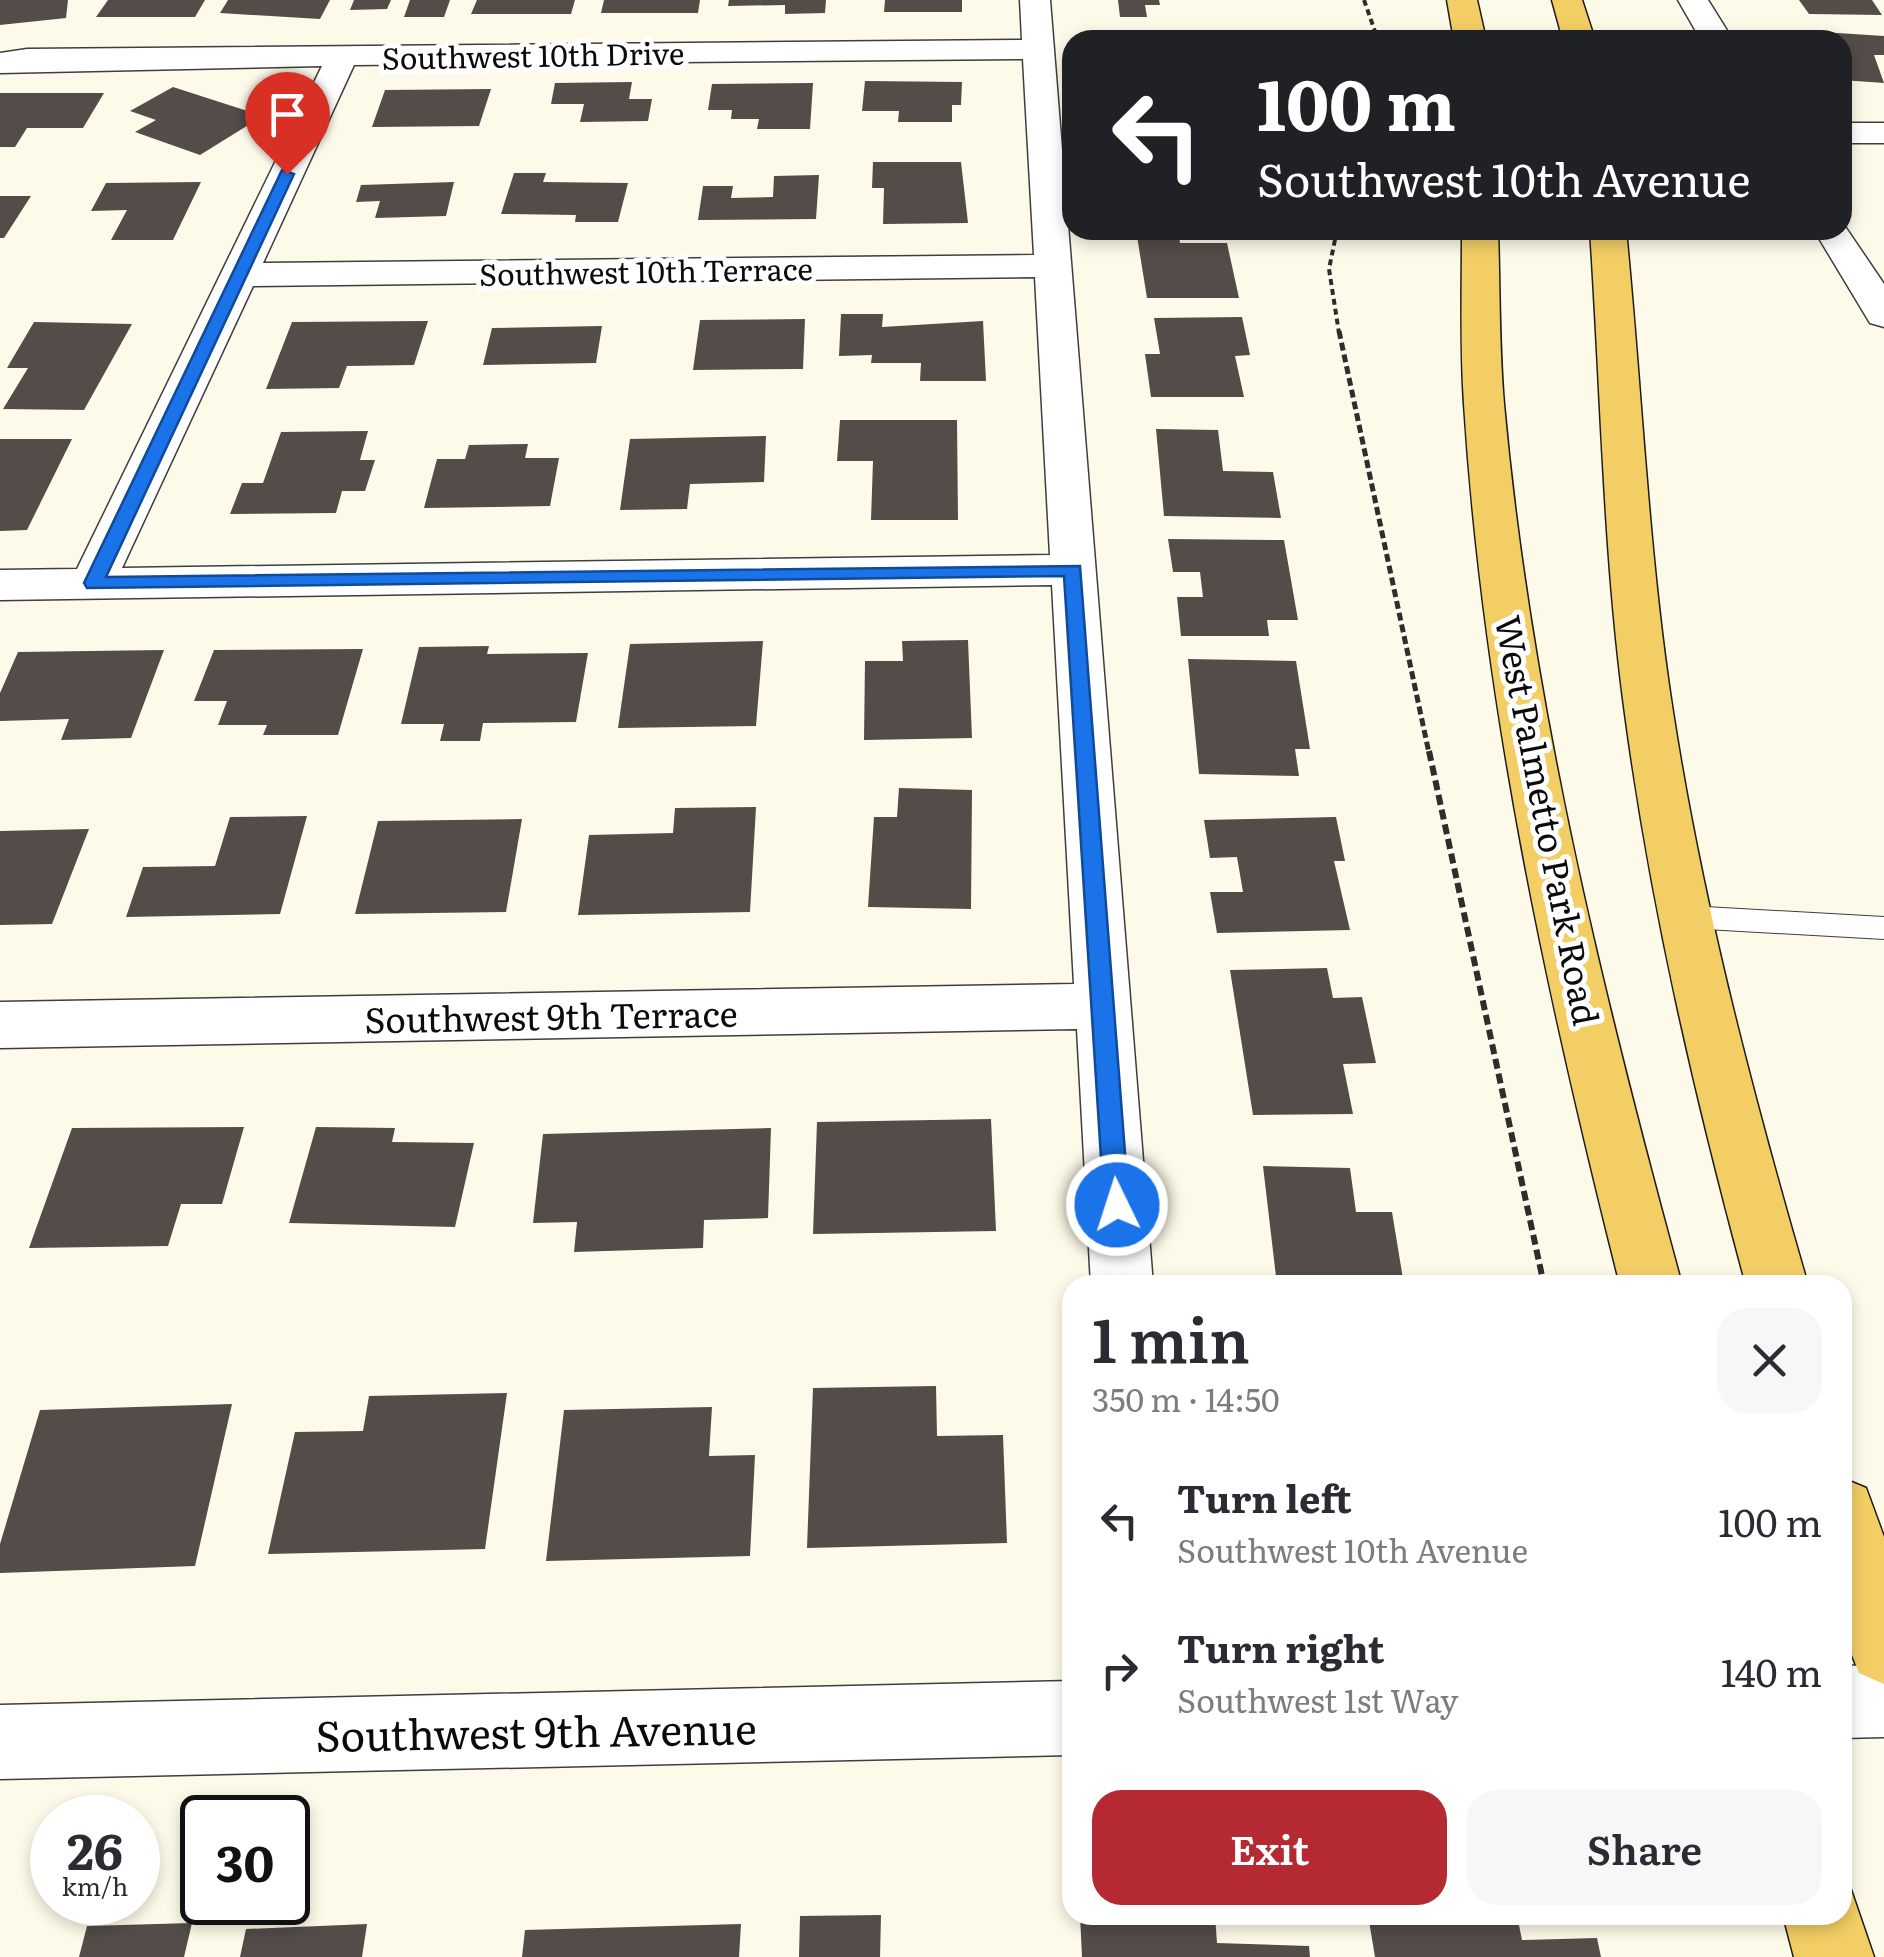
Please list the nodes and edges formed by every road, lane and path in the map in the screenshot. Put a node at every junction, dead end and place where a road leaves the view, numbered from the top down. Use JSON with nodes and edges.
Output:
{"nodes":[{"id":1,"x":1035,"y":0,"type":"edge"},
{"id":2,"x":1364,"y":0,"type":"edge"},
{"id":3,"x":1462,"y":0,"type":"edge"},
{"id":4,"x":1567,"y":0,"type":"edge"},
{"id":5,"x":1693,"y":0,"type":"edge"},
{"id":6,"x":1374,"y":30,"type":"edge"},
{"id":7,"x":1468,"y":30,"type":"edge"},
{"id":8,"x":1575,"y":30,"type":"edge"},
{"id":9,"x":1711,"y":30,"type":"edge"},
{"id":10,"x":1038,"y":49,"type":"junction"},
{"id":11,"x":343,"y":56,"type":"junction"},
{"id":12,"x":13,"y":61,"type":"edge"},
{"id":13,"x":1852,"y":133,"type":"edge"},
{"id":14,"x":1884,"y":133,"type":"edge"},
{"id":15,"x":1334,"y":240,"type":"edge"},
{"id":16,"x":1480,"y":240,"type":"edge"},
{"id":17,"x":1609,"y":240,"type":"edge"},
{"id":18,"x":1838,"y":240,"type":"edge"},
{"id":19,"x":1053,"y":266,"type":"junction"},
{"id":20,"x":239,"y":275,"type":"junction"},
{"id":21,"x":1884,"y":315,"type":"edge"},
{"id":22,"x":1073,"y":570,"type":"junction"},
{"id":23,"x":93,"y":583,"type":"junction"},
{"id":24,"x":0,"y":585,"type":"edge"},
{"id":25,"x":1688,"y":917,"type":"junction"},
{"id":26,"x":1884,"y":928,"type":"edge"},
{"id":27,"x":1103,"y":1006,"type":"junction"},
{"id":28,"x":0,"y":1024,"type":"edge"},
{"id":29,"x":1121,"y":1275,"type":"edge"},
{"id":30,"x":1542,"y":1275,"type":"edge"},
{"id":31,"x":1649,"y":1275,"type":"edge"},
{"id":32,"x":1775,"y":1275,"type":"edge"},
{"id":33,"x":1852,"y":1544,"type":"edge"},
{"id":34,"x":1884,"y":1648,"type":"edge"},
{"id":35,"x":1884,"y":1701,"type":"edge"},
{"id":36,"x":1852,"y":1702,"type":"edge"},
{"id":37,"x":1062,"y":1718,"type":"edge"},
{"id":38,"x":0,"y":1742,"type":"edge"},
{"id":39,"x":1825,"y":1925,"type":"edge"},
{"id":40,"x":1834,"y":1957,"type":"edge"}],
"edges":[{"from":1,"to":10,"type":"street"},
{"from":2,"to":6,"type":"path"},
{"from":3,"to":7,"type":"main road"},
{"from":4,"to":8,"type":"main road"},
{"from":5,"to":9,"type":"street"},
{"from":10,"to":11,"type":"street","name":"Southwest 10th Drive"},
{"from":10,"to":19,"type":"street"},
{"from":11,"to":12,"type":"street","name":"Southwest 10th Drive"},
{"from":11,"to":20,"type":"street"},
{"from":13,"to":14,"type":"street"},
{"from":15,"to":30,"type":"path"},
{"from":16,"to":31,"type":"main road","name":"West Palmetto Park Road"},
{"from":17,"to":25,"type":"main road"},
{"from":18,"to":21,"type":"street"},
{"from":19,"to":20,"type":"street","name":"Southwest 10th Terrace"},
{"from":19,"to":22,"type":"street"},
{"from":20,"to":23,"type":"street"},
{"from":22,"to":23,"type":"street"},
{"from":22,"to":27,"type":"street"},
{"from":23,"to":24,"type":"street"},
{"from":25,"to":26,"type":"lane"},
{"from":25,"to":32,"type":"main road"},
{"from":27,"to":28,"type":"street","name":"Southwest 9th Terrace"},
{"from":27,"to":29,"type":"street"},
{"from":33,"to":34,"type":"main road"},
{"from":35,"to":36,"type":"street"},
{"from":37,"to":38,"type":"street","name":"Southwest 9th Avenue"},
{"from":39,"to":40,"type":"main road"}]}
